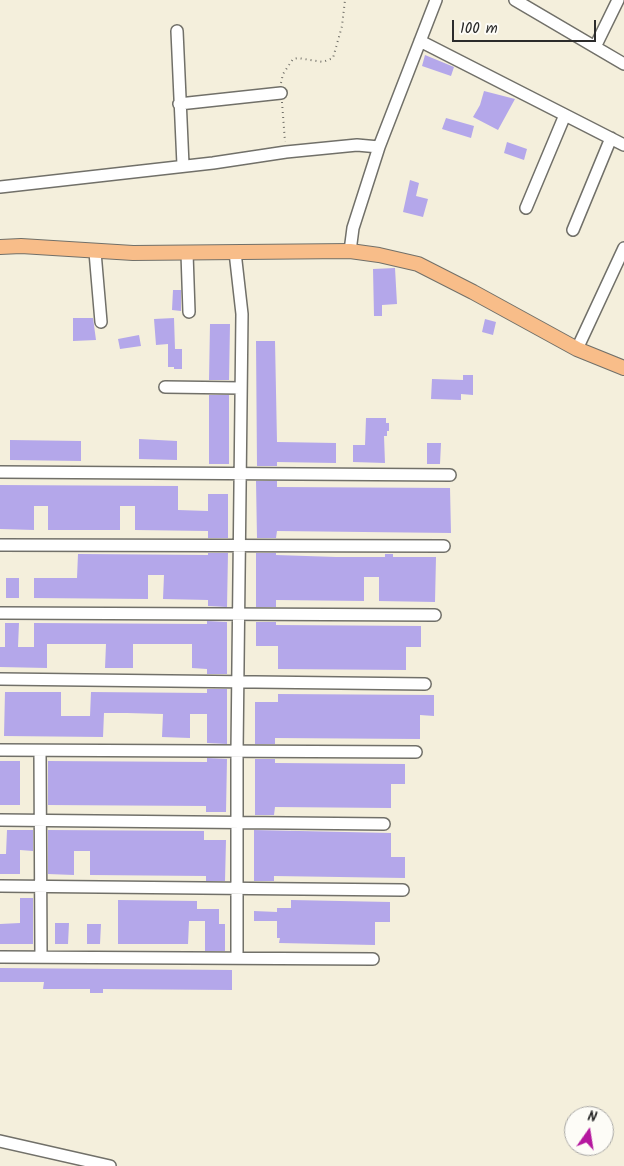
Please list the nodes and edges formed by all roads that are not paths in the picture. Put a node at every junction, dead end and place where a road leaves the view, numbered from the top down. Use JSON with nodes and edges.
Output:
{"nodes":[{"id":1,"x":436,"y":0,"type":"edge"},
{"id":2,"x":514,"y":0,"type":"edge"},
{"id":3,"x":618,"y":0,"type":"edge"},
{"id":4,"x":177,"y":31,"type":"dead end"},
{"id":5,"x":420,"y":41,"type":"junction"},
{"id":6,"x":595,"y":47,"type":"junction"},
{"id":7,"x":624,"y":64,"type":"edge"},
{"id":8,"x":281,"y":93,"type":"road end"},
{"id":9,"x":179,"y":104,"type":"junction"},
{"id":10,"x":565,"y":115,"type":"junction"},
{"id":11,"x":611,"y":138,"type":"junction"},
{"id":12,"x":624,"y":145,"type":"edge"},
{"id":13,"x":379,"y":147,"type":"junction"},
{"id":14,"x":182,"y":165,"type":"junction"},
{"id":15,"x":0,"y":187,"type":"edge"},
{"id":16,"x":526,"y":208,"type":"dead end"},
{"id":17,"x":572,"y":230,"type":"dead end"},
{"id":18,"x":0,"y":247,"type":"edge"},
{"id":19,"x":624,"y":248,"type":"edge"},
{"id":20,"x":350,"y":251,"type":"junction"},
{"id":21,"x":95,"y":252,"type":"junction"},
{"id":22,"x":235,"y":252,"type":"junction"},
{"id":23,"x":187,"y":253,"type":"junction"},
{"id":24,"x":189,"y":312,"type":"dead end"},
{"id":25,"x":101,"y":322,"type":"dead end"},
{"id":26,"x":577,"y":349,"type":"junction"},
{"id":27,"x":624,"y":368,"type":"edge"},
{"id":28,"x":165,"y":387,"type":"dead end"},
{"id":29,"x":241,"y":388,"type":"junction"},
{"id":30,"x":0,"y":472,"type":"edge"},
{"id":31,"x":240,"y":473,"type":"junction"},
{"id":32,"x":450,"y":475,"type":"dead end"},
{"id":33,"x":0,"y":545,"type":"edge"},
{"id":34,"x":239,"y":546,"type":"junction"},
{"id":35,"x":444,"y":546,"type":"dead end"},
{"id":36,"x":1,"y":613,"type":"edge"},
{"id":37,"x":238,"y":614,"type":"junction"},
{"id":38,"x":435,"y":615,"type":"dead end"},
{"id":39,"x":0,"y":679,"type":"edge"},
{"id":40,"x":238,"y":682,"type":"junction"},
{"id":41,"x":425,"y":684,"type":"dead end"},
{"id":42,"x":0,"y":750,"type":"edge"},
{"id":43,"x":40,"y":751,"type":"junction"},
{"id":44,"x":237,"y":751,"type":"junction"},
{"id":45,"x":416,"y":752,"type":"dead end"},
{"id":46,"x":0,"y":820,"type":"edge"},
{"id":47,"x":40,"y":820,"type":"junction"},
{"id":48,"x":237,"y":822,"type":"junction"},
{"id":49,"x":384,"y":824,"type":"dead end"},
{"id":50,"x":0,"y":886,"type":"edge"},
{"id":51,"x":41,"y":886,"type":"junction"},
{"id":52,"x":237,"y":888,"type":"junction"},
{"id":53,"x":403,"y":890,"type":"dead end"},
{"id":54,"x":0,"y":957,"type":"edge"},
{"id":55,"x":41,"y":957,"type":"junction"},
{"id":56,"x":237,"y":958,"type":"junction"},
{"id":57,"x":373,"y":959,"type":"dead end"},
{"id":58,"x":0,"y":1141,"type":"edge"},
{"id":59,"x":110,"y":1166,"type":"edge"}],
"edges":[{"from":1,"to":5,"type":"street"},
{"from":2,"to":6,"type":"street"},
{"from":3,"to":6,"type":"street"},
{"from":4,"to":9,"type":"street"},
{"from":5,"to":10,"type":"street"},
{"from":5,"to":13,"type":"street"},
{"from":6,"to":7,"type":"street"},
{"from":8,"to":9,"type":"street"},
{"from":9,"to":14,"type":"street"},
{"from":10,"to":11,"type":"street"},
{"from":10,"to":16,"type":"street"},
{"from":11,"to":12,"type":"street"},
{"from":11,"to":17,"type":"street"},
{"from":13,"to":14,"type":"street"},
{"from":13,"to":20,"type":"street"},
{"from":14,"to":15,"type":"street"},
{"from":18,"to":21,"type":"main road"},
{"from":19,"to":26,"type":"street"},
{"from":20,"to":22,"type":"main road"},
{"from":20,"to":26,"type":"main road"},
{"from":21,"to":23,"type":"main road"},
{"from":21,"to":25,"type":"street"},
{"from":22,"to":23,"type":"main road"},
{"from":22,"to":29,"type":"street"},
{"from":23,"to":24,"type":"street"},
{"from":26,"to":27,"type":"main road"},
{"from":28,"to":29,"type":"street"},
{"from":29,"to":31,"type":"street"},
{"from":30,"to":31,"type":"street"},
{"from":31,"to":32,"type":"street"},
{"from":31,"to":34,"type":"street"},
{"from":33,"to":34,"type":"street"},
{"from":34,"to":35,"type":"street"},
{"from":34,"to":37,"type":"street"},
{"from":36,"to":37,"type":"street"},
{"from":37,"to":38,"type":"street"},
{"from":37,"to":40,"type":"street"},
{"from":39,"to":40,"type":"street"},
{"from":40,"to":41,"type":"street"},
{"from":40,"to":44,"type":"street"},
{"from":42,"to":43,"type":"street"},
{"from":43,"to":44,"type":"street"},
{"from":43,"to":47,"type":"street"},
{"from":44,"to":45,"type":"street"},
{"from":44,"to":48,"type":"street"},
{"from":46,"to":47,"type":"street"},
{"from":47,"to":48,"type":"street"},
{"from":47,"to":51,"type":"street"},
{"from":48,"to":49,"type":"street"},
{"from":48,"to":52,"type":"street"},
{"from":50,"to":51,"type":"street"},
{"from":51,"to":52,"type":"street"},
{"from":51,"to":55,"type":"street"},
{"from":52,"to":53,"type":"street"},
{"from":52,"to":56,"type":"street"},
{"from":54,"to":55,"type":"street"},
{"from":55,"to":56,"type":"street"},
{"from":56,"to":57,"type":"street"},
{"from":58,"to":59,"type":"street"}]}
